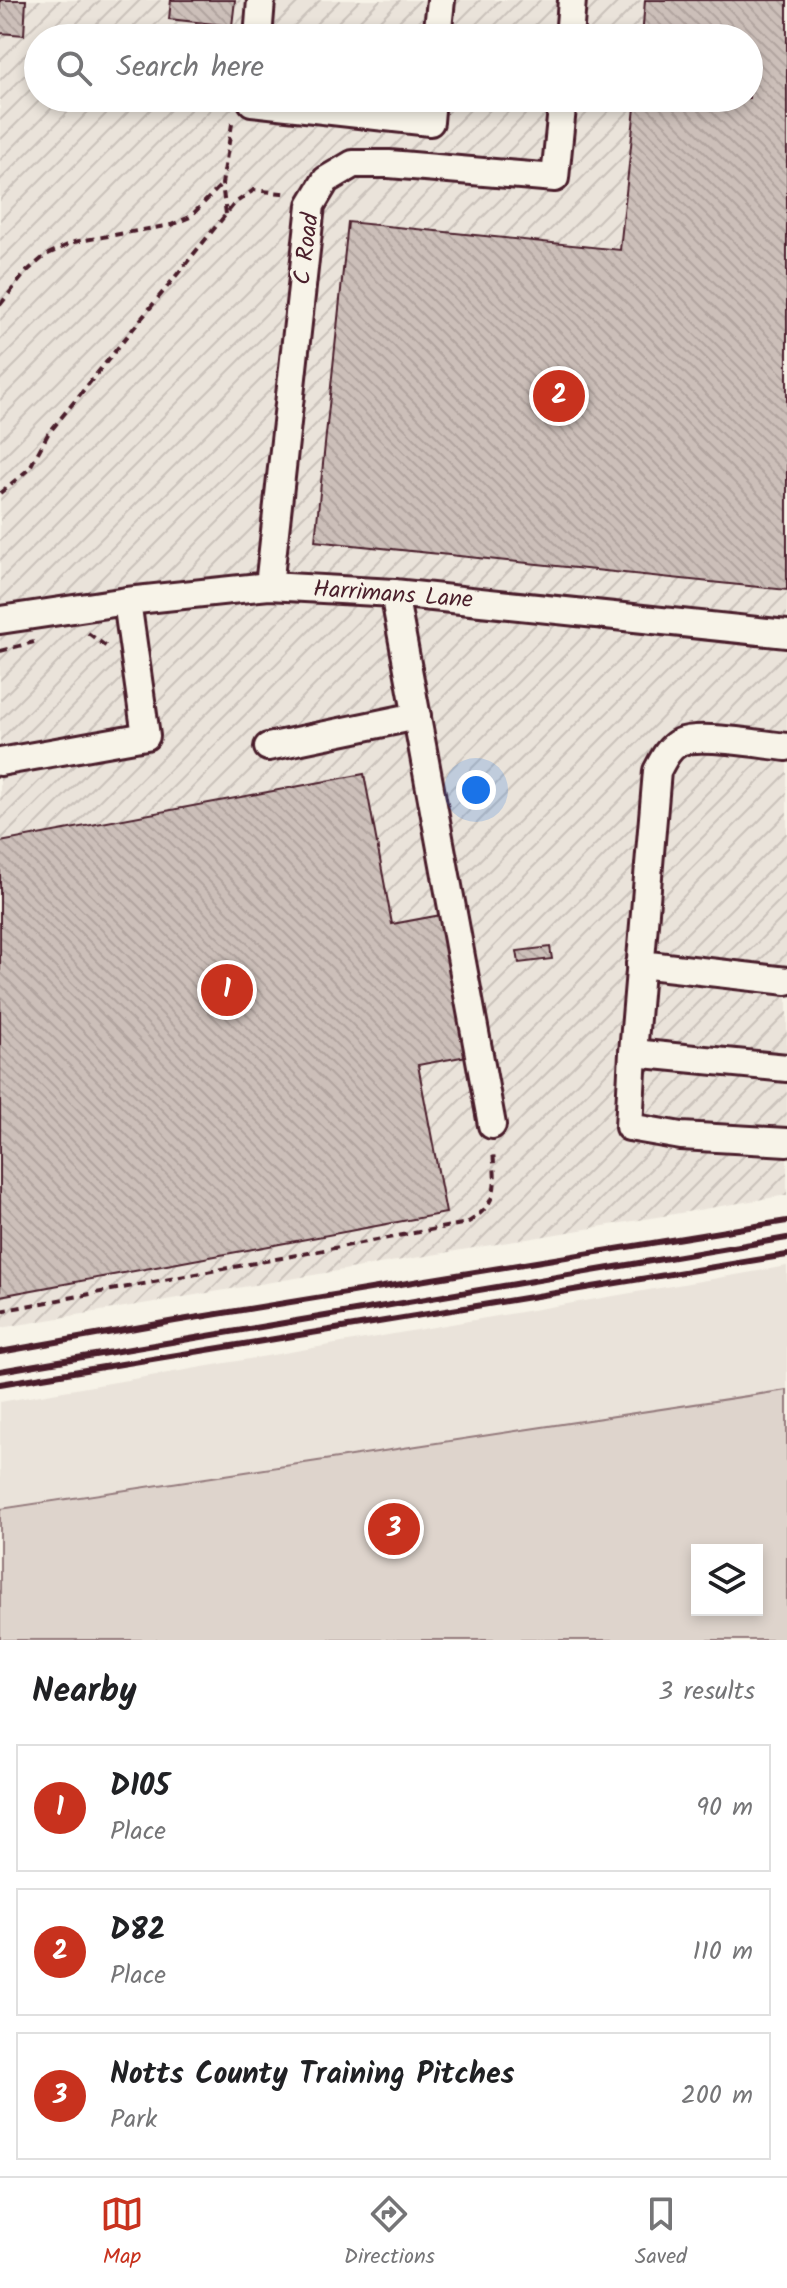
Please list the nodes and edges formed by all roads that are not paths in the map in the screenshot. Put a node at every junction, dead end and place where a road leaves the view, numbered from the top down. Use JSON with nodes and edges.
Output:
{"nodes":[{"id":1,"x":261,"y":0,"type":"edge"},
{"id":2,"x":441,"y":0,"type":"edge"},
{"id":3,"x":572,"y":0,"type":"edge"},
{"id":4,"x":259,"y":24,"type":"edge"},
{"id":5,"x":438,"y":24,"type":"edge"},
{"id":6,"x":570,"y":24,"type":"edge"},
{"id":7,"x":341,"y":112,"type":"edge"},
{"id":8,"x":431,"y":112,"type":"edge"},
{"id":9,"x":562,"y":112,"type":"edge"},
{"id":10,"x":269,"y":586,"type":"junction"},
{"id":11,"x":394,"y":593,"type":"junction"},
{"id":12,"x":127,"y":601,"type":"junction"},
{"id":13,"x":0,"y":620,"type":"edge"},
{"id":14,"x":787,"y":634,"type":"edge"},
{"id":15,"x":417,"y":716,"type":"junction"},
{"id":16,"x":268,"y":747,"type":"dead end"},
{"id":17,"x":787,"y":747,"type":"edge"},
{"id":18,"x":0,"y":762,"type":"edge"},
{"id":19,"x":640,"y":964,"type":"junction"},
{"id":20,"x":787,"y":981,"type":"edge"},
{"id":21,"x":633,"y":1053,"type":"junction"},
{"id":22,"x":787,"y":1068,"type":"edge"},
{"id":23,"x":492,"y":1125,"type":"road end"},
{"id":24,"x":787,"y":1142,"type":"edge"}],
"edges":[{"from":1,"to":4,"type":"lane"},
{"from":2,"to":5,"type":"lane"},
{"from":3,"to":6,"type":"lane"},
{"from":7,"to":8,"type":"lane"},
{"from":9,"to":10,"type":"lane","name":"C Road"},
{"from":10,"to":11,"type":"lane","name":"Harrimans Lane"},
{"from":10,"to":12,"type":"lane","name":"Harrimans Lane"},
{"from":11,"to":14,"type":"lane","name":"Harrimans Lane"},
{"from":11,"to":15,"type":"lane"},
{"from":12,"to":13,"type":"lane","name":"Harrimans Lane"},
{"from":12,"to":18,"type":"lane"},
{"from":15,"to":16,"type":"lane"},
{"from":15,"to":23,"type":"lane"},
{"from":17,"to":19,"type":"lane"},
{"from":19,"to":20,"type":"lane"},
{"from":19,"to":21,"type":"lane"},
{"from":21,"to":22,"type":"lane"},
{"from":21,"to":24,"type":"lane"}]}
